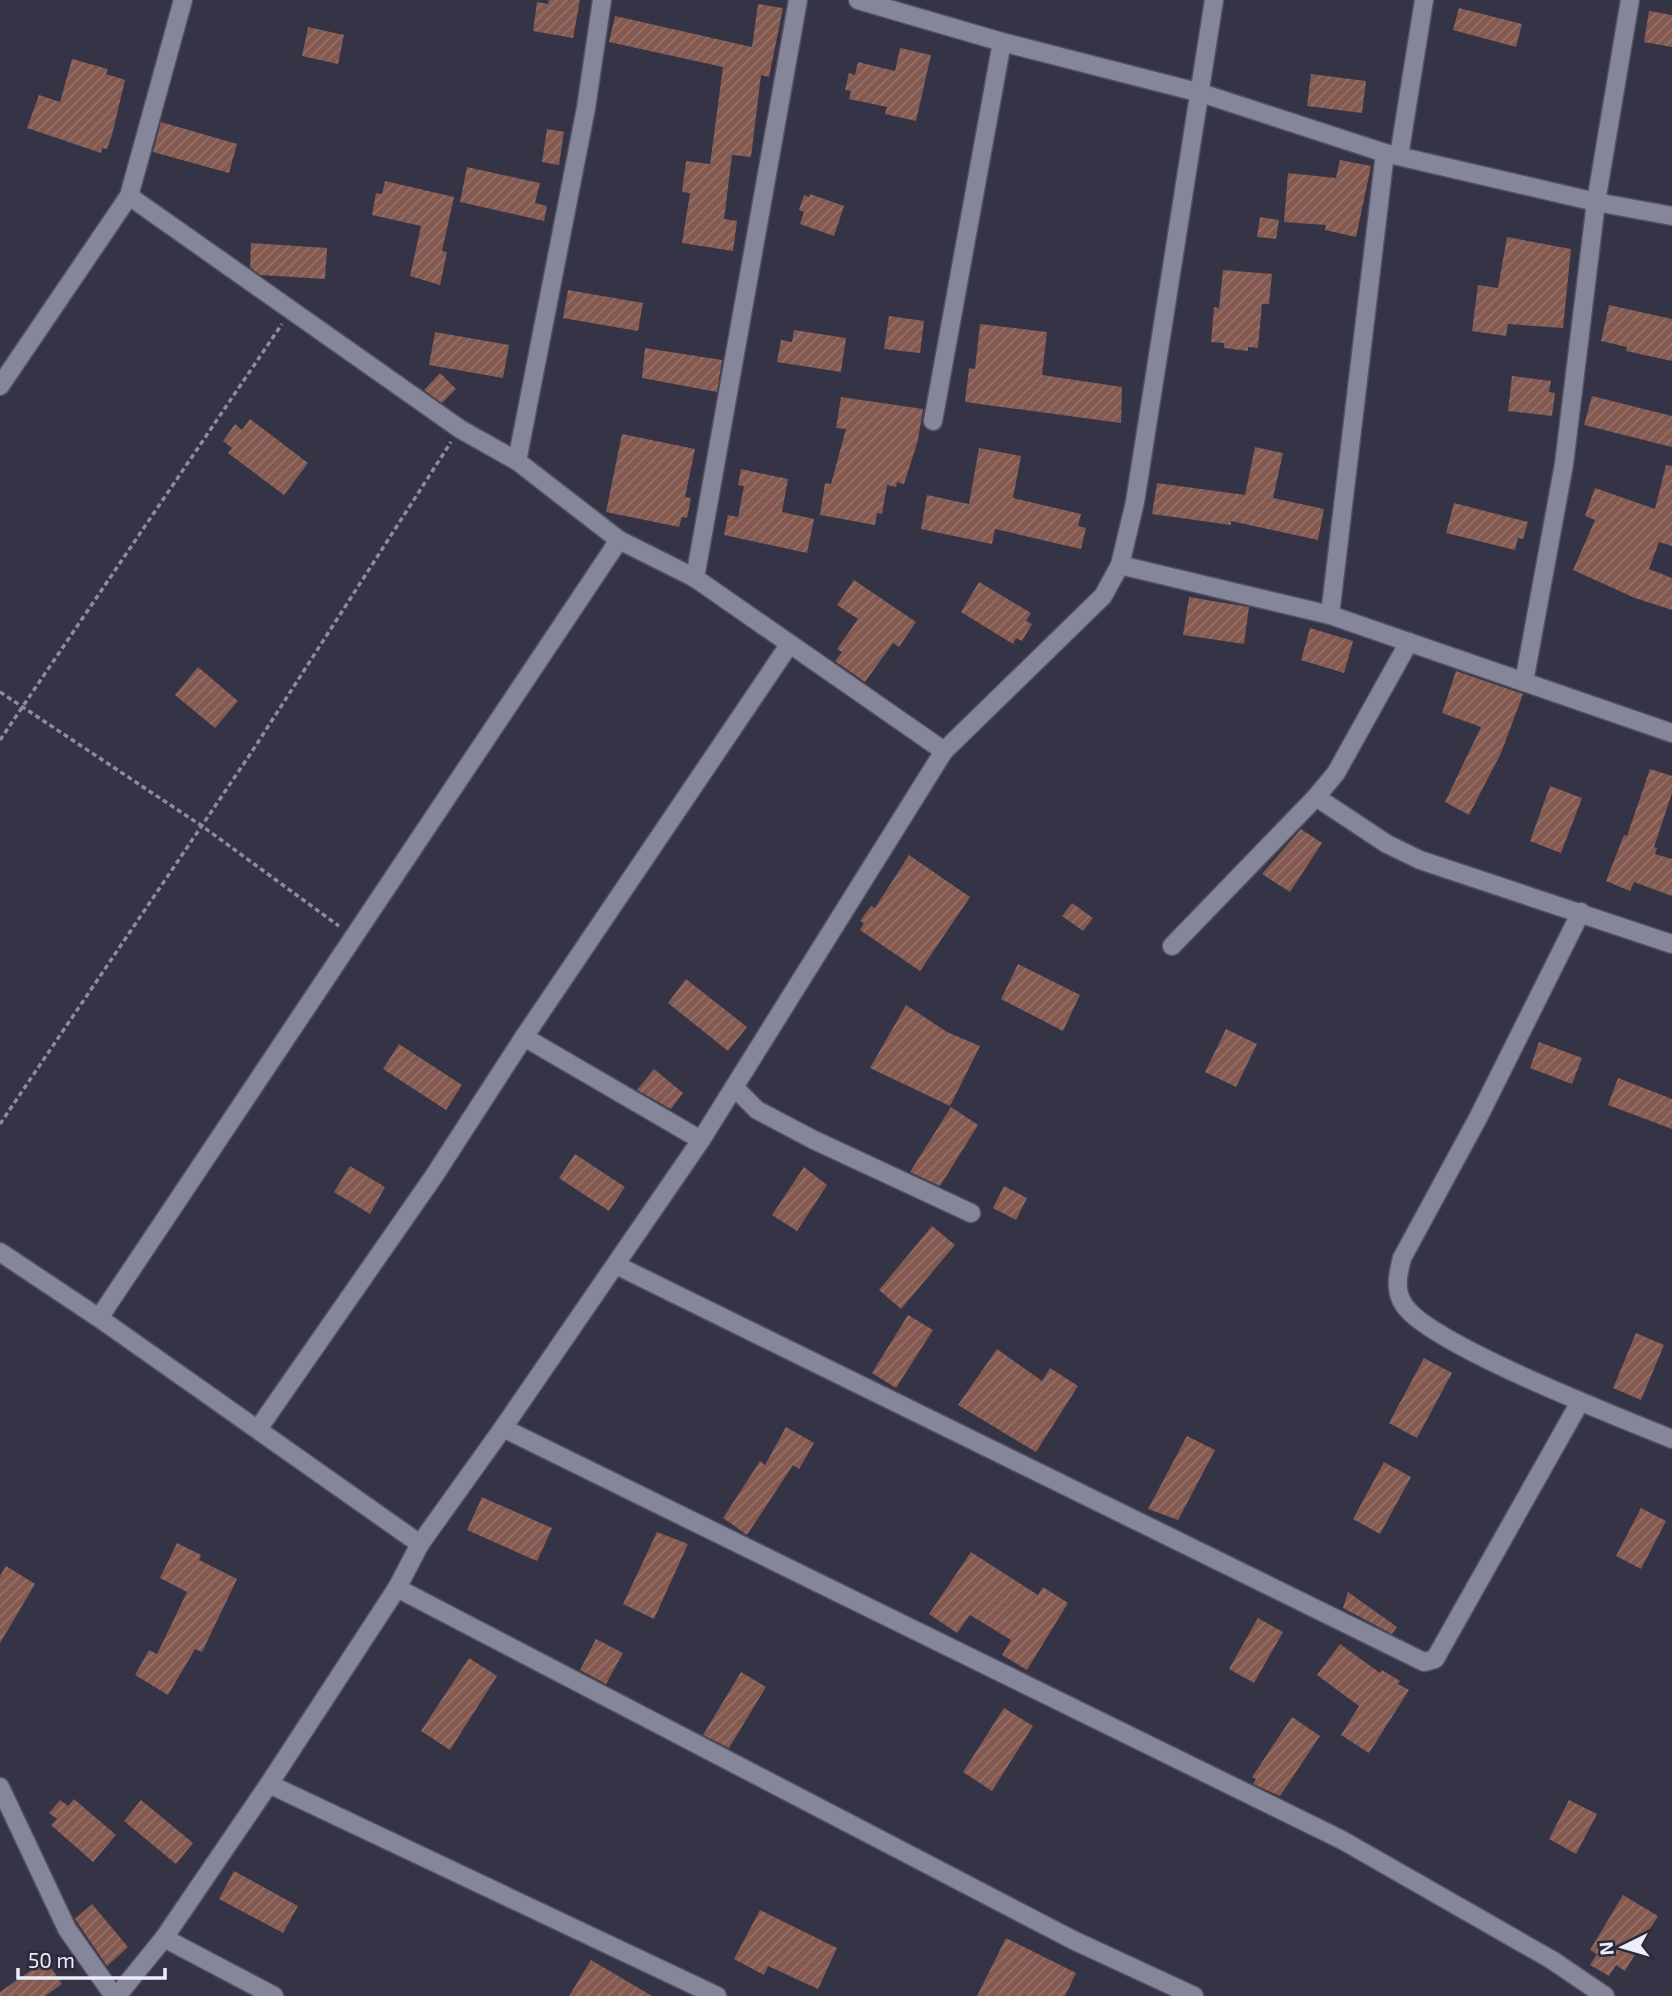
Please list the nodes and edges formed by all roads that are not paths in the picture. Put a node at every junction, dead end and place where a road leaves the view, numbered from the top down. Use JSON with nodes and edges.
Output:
{"nodes":[{"id":1,"x":183,"y":0,"type":"edge"},
{"id":2,"x":602,"y":0,"type":"edge"},
{"id":3,"x":798,"y":0,"type":"edge"},
{"id":4,"x":858,"y":0,"type":"edge"},
{"id":5,"x":1214,"y":0,"type":"edge"},
{"id":6,"x":1424,"y":0,"type":"edge"},
{"id":7,"x":1630,"y":0,"type":"edge"},
{"id":8,"x":1002,"y":42,"type":"junction"},
{"id":9,"x":1201,"y":93,"type":"junction"},
{"id":10,"x":1392,"y":155,"type":"junction"},
{"id":11,"x":129,"y":196,"type":"junction"},
{"id":12,"x":1596,"y":202,"type":"junction"},
{"id":13,"x":1672,"y":216,"type":"edge"},
{"id":14,"x":0,"y":386,"type":"edge"},
{"id":15,"x":933,"y":421,"type":"dead end"},
{"id":16,"x":517,"y":461,"type":"junction"},
{"id":17,"x":619,"y":540,"type":"junction"},
{"id":18,"x":1120,"y":565,"type":"junction"},
{"id":19,"x":695,"y":578,"type":"junction"},
{"id":20,"x":1330,"y":615,"type":"junction"},
{"id":21,"x":1409,"y":642,"type":"junction"},
{"id":22,"x":789,"y":645,"type":"junction"},
{"id":23,"x":1524,"y":682,"type":"junction"},
{"id":24,"x":1672,"y":733,"type":"edge"},
{"id":25,"x":944,"y":751,"type":"junction"},
{"id":26,"x":1316,"y":797,"type":"junction"},
{"id":27,"x":1581,"y":912,"type":"junction"},
{"id":28,"x":1672,"y":944,"type":"edge"},
{"id":29,"x":1172,"y":946,"type":"dead end"},
{"id":30,"x":524,"y":1037,"type":"junction"},
{"id":31,"x":734,"y":1087,"type":"junction"},
{"id":32,"x":701,"y":1140,"type":"junction"},
{"id":33,"x":971,"y":1213,"type":"dead end"},
{"id":34,"x":0,"y":1252,"type":"edge"},
{"id":35,"x":616,"y":1265,"type":"junction"},
{"id":36,"x":99,"y":1318,"type":"junction"},
{"id":37,"x":1580,"y":1402,"type":"junction"},
{"id":38,"x":503,"y":1428,"type":"junction"},
{"id":39,"x":258,"y":1429,"type":"junction"},
{"id":40,"x":1672,"y":1439,"type":"edge"},
{"id":41,"x":420,"y":1544,"type":"junction"},
{"id":42,"x":397,"y":1588,"type":"junction"},
{"id":43,"x":269,"y":1784,"type":"junction"},
{"id":44,"x":0,"y":1787,"type":"edge"},
{"id":45,"x":164,"y":1938,"type":"junction"},
{"id":46,"x":116,"y":1996,"type":"edge"},
{"id":47,"x":274,"y":1996,"type":"edge"},
{"id":48,"x":717,"y":1996,"type":"edge"},
{"id":49,"x":1194,"y":1996,"type":"edge"},
{"id":50,"x":1605,"y":1996,"type":"edge"}],
"edges":[{"from":1,"to":11,"type":"street"},
{"from":2,"to":16,"type":"street"},
{"from":3,"to":19,"type":"street"},
{"from":4,"to":8,"type":"street"},
{"from":5,"to":9,"type":"street"},
{"from":6,"to":10,"type":"street"},
{"from":7,"to":12,"type":"street"},
{"from":8,"to":9,"type":"street"},
{"from":8,"to":15,"type":"street"},
{"from":9,"to":10,"type":"street"},
{"from":9,"to":18,"type":"street"},
{"from":10,"to":12,"type":"street"},
{"from":10,"to":20,"type":"street"},
{"from":11,"to":14,"type":"street"},
{"from":11,"to":16,"type":"street"},
{"from":12,"to":13,"type":"street"},
{"from":12,"to":23,"type":"street"},
{"from":16,"to":17,"type":"street"},
{"from":17,"to":19,"type":"street"},
{"from":17,"to":36,"type":"street"},
{"from":18,"to":20,"type":"street"},
{"from":18,"to":25,"type":"street"},
{"from":19,"to":22,"type":"street"},
{"from":20,"to":21,"type":"street"},
{"from":21,"to":23,"type":"street"},
{"from":21,"to":26,"type":"street"},
{"from":22,"to":25,"type":"street"},
{"from":22,"to":30,"type":"street"},
{"from":23,"to":24,"type":"street"},
{"from":25,"to":31,"type":"street"},
{"from":26,"to":27,"type":"street"},
{"from":26,"to":29,"type":"street"},
{"from":27,"to":28,"type":"street"},
{"from":27,"to":37,"type":"street"},
{"from":30,"to":32,"type":"street"},
{"from":30,"to":39,"type":"street"},
{"from":31,"to":32,"type":"street"},
{"from":31,"to":33,"type":"street"},
{"from":32,"to":35,"type":"street"},
{"from":34,"to":36,"type":"street"},
{"from":35,"to":37,"type":"street"},
{"from":35,"to":38,"type":"street"},
{"from":36,"to":39,"type":"street"},
{"from":37,"to":40,"type":"street"},
{"from":38,"to":41,"type":"street"},
{"from":38,"to":50,"type":"street"},
{"from":39,"to":41,"type":"street"},
{"from":41,"to":42,"type":"street"},
{"from":42,"to":43,"type":"street"},
{"from":42,"to":49,"type":"street"},
{"from":43,"to":45,"type":"street"},
{"from":43,"to":48,"type":"street"},
{"from":44,"to":46,"type":"street"},
{"from":45,"to":46,"type":"street"},
{"from":45,"to":47,"type":"street"}]}
